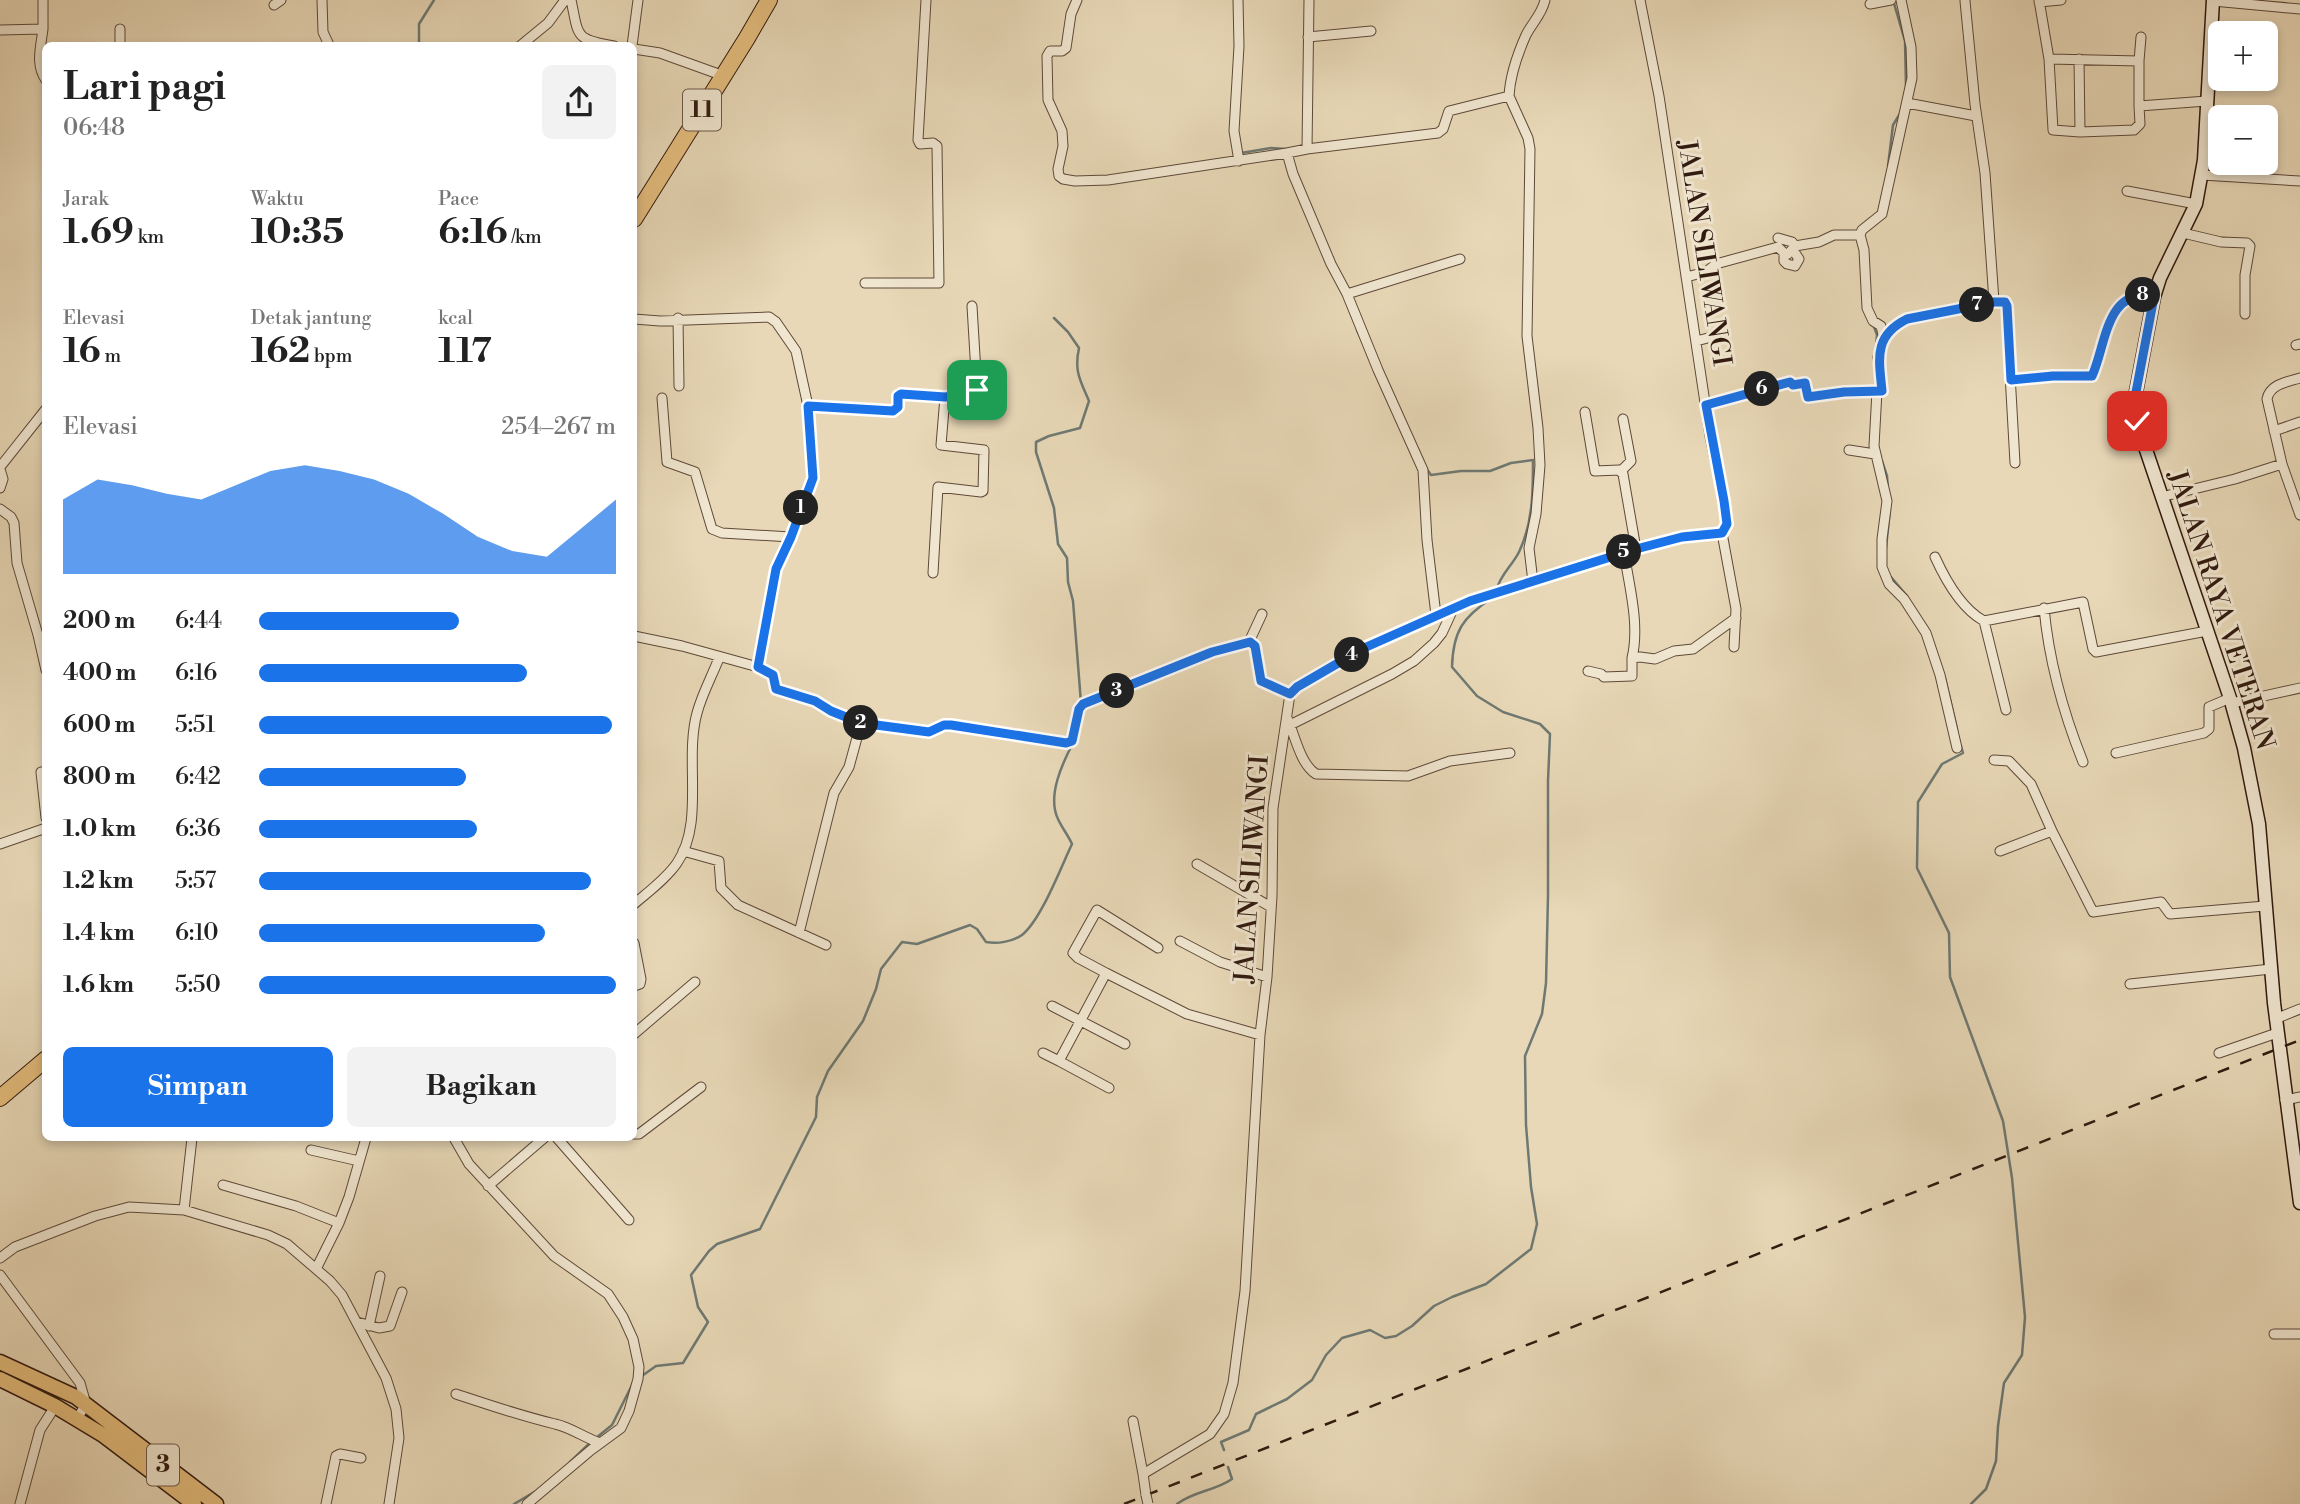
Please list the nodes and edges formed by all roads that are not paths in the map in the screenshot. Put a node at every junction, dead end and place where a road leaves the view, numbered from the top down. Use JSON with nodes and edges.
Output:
{"nodes":[{"id":1,"x":43,"y":0,"type":"edge"},
{"id":2,"x":322,"y":0,"type":"edge"},
{"id":3,"x":565,"y":0,"type":"edge"},
{"id":4,"x":571,"y":0,"type":"edge"},
{"id":5,"x":638,"y":0,"type":"edge"},
{"id":6,"x":769,"y":0,"type":"edge"},
{"id":7,"x":926,"y":0,"type":"edge"},
{"id":8,"x":1077,"y":0,"type":"edge"},
{"id":9,"x":1238,"y":0,"type":"edge"},
{"id":10,"x":1309,"y":0,"type":"edge"},
{"id":11,"x":1545,"y":0,"type":"edge"},
{"id":12,"x":1640,"y":0,"type":"edge"},
{"id":13,"x":1891,"y":0,"type":"edge"},
{"id":14,"x":1901,"y":0,"type":"edge"},
{"id":15,"x":2061,"y":0,"type":"edge"},
{"id":16,"x":1965,"y":1,"type":"edge"},
{"id":17,"x":2039,"y":1,"type":"edge"},
{"id":18,"x":2213,"y":1,"type":"edge"},
{"id":19,"x":1870,"y":4,"type":"dead end"},
{"id":20,"x":2300,"y":9,"type":"edge"},
{"id":21,"x":43,"y":29,"type":"junction"},
{"id":22,"x":120,"y":29,"type":"dead end"},
{"id":23,"x":0,"y":30,"type":"edge"},
{"id":24,"x":1371,"y":31,"type":"dead end"},
{"id":25,"x":1308,"y":37,"type":"junction"},
{"id":26,"x":2141,"y":37,"type":"dead end"},
{"id":27,"x":120,"y":42,"type":"edge"},
{"id":28,"x":328,"y":42,"type":"edge"},
{"id":29,"x":525,"y":42,"type":"edge"},
{"id":30,"x":592,"y":42,"type":"edge"},
{"id":31,"x":634,"y":42,"type":"edge"},
{"id":32,"x":637,"y":48,"type":"edge"},
{"id":33,"x":2049,"y":59,"type":"junction"},
{"id":34,"x":2079,"y":59,"type":"junction"},
{"id":35,"x":2139,"y":61,"type":"junction"},
{"id":36,"x":42,"y":75,"type":"edge"},
{"id":37,"x":724,"y":76,"type":"junction"},
{"id":38,"x":1509,"y":96,"type":"junction"},
{"id":39,"x":2207,"y":101,"type":"junction"},
{"id":40,"x":1907,"y":103,"type":"junction"},
{"id":41,"x":2139,"y":106,"type":"junction"},
{"id":42,"x":1976,"y":116,"type":"junction"},
{"id":43,"x":2080,"y":132,"type":"junction"},
{"id":44,"x":1307,"y":149,"type":"junction"},
{"id":45,"x":1287,"y":153,"type":"junction"},
{"id":46,"x":1239,"y":161,"type":"junction"},
{"id":47,"x":2202,"y":175,"type":"junction"},
{"id":48,"x":2300,"y":181,"type":"edge"},
{"id":49,"x":2127,"y":191,"type":"dead end"},
{"id":50,"x":2196,"y":204,"type":"junction"},
{"id":51,"x":637,"y":214,"type":"edge"},
{"id":52,"x":2183,"y":233,"type":"junction"},
{"id":53,"x":1860,"y":235,"type":"junction"},
{"id":54,"x":1778,"y":238,"type":"dead end"},
{"id":55,"x":1790,"y":250,"type":"junction"},
{"id":56,"x":1460,"y":259,"type":"dead end"},
{"id":57,"x":1686,"y":277,"type":"junction"},
{"id":58,"x":865,"y":283,"type":"dead end"},
{"id":59,"x":1347,"y":294,"type":"junction"},
{"id":60,"x":2154,"y":297,"type":"junction"},
{"id":61,"x":1994,"y":302,"type":"junction"},
{"id":62,"x":972,"y":306,"type":"dead end"},
{"id":63,"x":2245,"y":314,"type":"dead end"},
{"id":64,"x":678,"y":318,"type":"junction"},
{"id":65,"x":637,"y":319,"type":"edge"},
{"id":66,"x":1720,"y":335,"type":"dead end"},
{"id":67,"x":1884,"y":339,"type":"junction"},
{"id":68,"x":1696,"y":341,"type":"junction"},
{"id":69,"x":2300,"y":378,"type":"edge"},
{"id":70,"x":2011,"y":380,"type":"junction"},
{"id":71,"x":679,"y":386,"type":"dead end"},
{"id":72,"x":1879,"y":391,"type":"junction"},
{"id":73,"x":945,"y":397,"type":"junction"},
{"id":74,"x":662,"y":398,"type":"dead end"},
{"id":75,"x":1706,"y":405,"type":"junction"},
{"id":76,"x":808,"y":406,"type":"junction"},
{"id":77,"x":1585,"y":412,"type":"dead end"},
{"id":78,"x":42,"y":414,"type":"edge"},
{"id":79,"x":1623,"y":419,"type":"dead end"},
{"id":80,"x":2300,"y":422,"type":"edge"},
{"id":81,"x":2274,"y":431,"type":"junction"},
{"id":82,"x":1852,"y":451,"type":"dead end"},
{"id":83,"x":1874,"y":454,"type":"junction"},
{"id":84,"x":2015,"y":463,"type":"dead end"},
{"id":85,"x":2282,"y":464,"type":"junction"},
{"id":86,"x":0,"y":468,"type":"edge"},
{"id":87,"x":1621,"y":471,"type":"junction"},
{"id":88,"x":0,"y":488,"type":"edge"},
{"id":89,"x":2161,"y":497,"type":"junction"},
{"id":90,"x":0,"y":509,"type":"edge"},
{"id":91,"x":2300,"y":515,"type":"edge"},
{"id":92,"x":1722,"y":533,"type":"junction"},
{"id":93,"x":791,"y":537,"type":"junction"},
{"id":94,"x":1636,"y":549,"type":"junction"},
{"id":95,"x":1624,"y":552,"type":"junction"},
{"id":96,"x":1935,"y":558,"type":"dead end"},
{"id":97,"x":933,"y":573,"type":"dead end"},
{"id":98,"x":1533,"y":582,"type":"junction"},
{"id":99,"x":1454,"y":607,"type":"junction"},
{"id":100,"x":2044,"y":608,"type":"junction"},
{"id":101,"x":1262,"y":614,"type":"dead end"},
{"id":102,"x":1436,"y":615,"type":"junction"},
{"id":103,"x":1736,"y":618,"type":"junction"},
{"id":104,"x":1984,"y":621,"type":"junction"},
{"id":105,"x":2207,"y":631,"type":"junction"},
{"id":106,"x":637,"y":637,"type":"edge"},
{"id":107,"x":1250,"y":642,"type":"junction"},
{"id":108,"x":1734,"y":647,"type":"dead end"},
{"id":109,"x":42,"y":652,"type":"edge"},
{"id":110,"x":719,"y":658,"type":"junction"},
{"id":111,"x":1632,"y":658,"type":"junction"},
{"id":112,"x":758,"y":667,"type":"junction"},
{"id":113,"x":1588,"y":671,"type":"dead end"},
{"id":114,"x":2300,"y":688,"type":"edge"},
{"id":115,"x":1290,"y":694,"type":"junction"},
{"id":116,"x":2231,"y":700,"type":"junction"},
{"id":117,"x":2006,"y":710,"type":"dead end"},
{"id":118,"x":1289,"y":721,"type":"junction"},
{"id":119,"x":861,"y":723,"type":"junction"},
{"id":120,"x":1957,"y":748,"type":"dead end"},
{"id":121,"x":1510,"y":753,"type":"dead end"},
{"id":122,"x":2116,"y":753,"type":"dead end"},
{"id":123,"x":1994,"y":760,"type":"dead end"},
{"id":124,"x":2083,"y":762,"type":"dead end"},
{"id":125,"x":41,"y":772,"type":"dead end"},
{"id":126,"x":42,"y":781,"type":"edge"},
{"id":127,"x":42,"y":829,"type":"edge"},
{"id":128,"x":2052,"y":831,"type":"junction"},
{"id":129,"x":0,"y":844,"type":"edge"},
{"id":130,"x":683,"y":851,"type":"junction"},
{"id":131,"x":2000,"y":852,"type":"dead end"},
{"id":132,"x":1197,"y":864,"type":"dead end"},
{"id":133,"x":637,"y":901,"type":"edge"},
{"id":134,"x":2265,"y":906,"type":"junction"},
{"id":135,"x":1271,"y":907,"type":"junction"},
{"id":136,"x":799,"y":933,"type":"junction"},
{"id":137,"x":1180,"y":940,"type":"dead end"},
{"id":138,"x":826,"y":944,"type":"dead end"},
{"id":139,"x":1158,"y":948,"type":"dead end"},
{"id":140,"x":637,"y":958,"type":"edge"},
{"id":141,"x":2271,"y":969,"type":"junction"},
{"id":142,"x":1106,"y":973,"type":"junction"},
{"id":143,"x":1267,"y":977,"type":"junction"},
{"id":144,"x":695,"y":982,"type":"dead end"},
{"id":145,"x":2130,"y":984,"type":"dead end"},
{"id":146,"x":637,"y":985,"type":"edge"},
{"id":147,"x":1052,"y":1006,"type":"dead end"},
{"id":148,"x":2300,"y":1009,"type":"edge"},
{"id":149,"x":2275,"y":1018,"type":"junction"},
{"id":150,"x":1081,"y":1021,"type":"junction"},
{"id":151,"x":637,"y":1031,"type":"edge"},
{"id":152,"x":2277,"y":1033,"type":"junction"},
{"id":153,"x":1260,"y":1035,"type":"junction"},
{"id":154,"x":1125,"y":1044,"type":"dead end"},
{"id":155,"x":1043,"y":1053,"type":"dead end"},
{"id":156,"x":2218,"y":1053,"type":"dead end"},
{"id":157,"x":1059,"y":1061,"type":"junction"},
{"id":158,"x":42,"y":1062,"type":"edge"},
{"id":159,"x":701,"y":1087,"type":"dead end"},
{"id":160,"x":1109,"y":1088,"type":"dead end"},
{"id":161,"x":2300,"y":1097,"type":"edge"},
{"id":162,"x":0,"y":1098,"type":"edge"},
{"id":163,"x":2286,"y":1100,"type":"junction"},
{"id":164,"x":637,"y":1134,"type":"edge"},
{"id":165,"x":192,"y":1141,"type":"edge"},
{"id":166,"x":365,"y":1141,"type":"edge"},
{"id":167,"x":456,"y":1141,"type":"edge"},
{"id":168,"x":540,"y":1141,"type":"edge"},
{"id":169,"x":560,"y":1141,"type":"edge"},
{"id":170,"x":312,"y":1150,"type":"dead end"},
{"id":171,"x":359,"y":1161,"type":"junction"},
{"id":172,"x":223,"y":1185,"type":"dead end"},
{"id":173,"x":488,"y":1186,"type":"junction"},
{"id":174,"x":2300,"y":1203,"type":"edge"},
{"id":175,"x":184,"y":1210,"type":"junction"},
{"id":176,"x":629,"y":1220,"type":"dead end"},
{"id":177,"x":339,"y":1223,"type":"junction"},
{"id":178,"x":0,"y":1258,"type":"edge"},
{"id":179,"x":316,"y":1269,"type":"junction"},
{"id":180,"x":0,"y":1275,"type":"edge"},
{"id":181,"x":380,"y":1276,"type":"dead end"},
{"id":182,"x":402,"y":1292,"type":"dead end"},
{"id":183,"x":357,"y":1322,"type":"junction"},
{"id":184,"x":369,"y":1326,"type":"junction"},
{"id":185,"x":2274,"y":1334,"type":"dead end"},
{"id":186,"x":2300,"y":1334,"type":"edge"},
{"id":187,"x":0,"y":1362,"type":"edge"},
{"id":188,"x":0,"y":1379,"type":"edge"},
{"id":189,"x":66,"y":1392,"type":"junction"},
{"id":190,"x":456,"y":1394,"type":"dead end"},
{"id":191,"x":86,"y":1404,"type":"junction"},
{"id":192,"x":55,"y":1406,"type":"junction"},
{"id":193,"x":77,"y":1419,"type":"junction"},
{"id":194,"x":1133,"y":1421,"type":"dead end"},
{"id":195,"x":600,"y":1443,"type":"junction"},
{"id":196,"x":361,"y":1458,"type":"dead end"},
{"id":197,"x":1143,"y":1474,"type":"junction"},
{"id":198,"x":1147,"y":1499,"type":"edge"},
{"id":199,"x":20,"y":1504,"type":"edge"},
{"id":200,"x":194,"y":1504,"type":"edge"},
{"id":201,"x":216,"y":1504,"type":"edge"},
{"id":202,"x":326,"y":1504,"type":"edge"},
{"id":203,"x":389,"y":1504,"type":"edge"},
{"id":204,"x":527,"y":1504,"type":"edge"}],
"edges":[{"from":1,"to":21,"type":"street"},
{"from":2,"to":28,"type":"street"},
{"from":3,"to":29,"type":"street"},
{"from":4,"to":30,"type":"street"},
{"from":5,"to":31,"type":"street"},
{"from":6,"to":37,"type":"highway","number":"11"},
{"from":7,"to":58,"type":"street"},
{"from":8,"to":46,"type":"street"},
{"from":9,"to":46,"type":"street"},
{"from":10,"to":25,"type":"street"},
{"from":11,"to":38,"type":"street"},
{"from":12,"to":57,"type":"street","name":"JALAN SILIWANGI"},
{"from":13,"to":19,"type":"street"},
{"from":14,"to":40,"type":"street"},
{"from":15,"to":17,"type":"street"},
{"from":16,"to":42,"type":"street"},
{"from":17,"to":33,"type":"street"},
{"from":18,"to":20,"type":"street"},
{"from":18,"to":39,"type":"street","name":"JALAN RAYA VETERAN"},
{"from":21,"to":23,"type":"street"},
{"from":21,"to":36,"type":"street"},
{"from":22,"to":27,"type":"street"},
{"from":24,"to":25,"type":"street"},
{"from":25,"to":44,"type":"street"},
{"from":26,"to":35,"type":"street"},
{"from":32,"to":37,"type":"street"},
{"from":33,"to":34,"type":"street"},
{"from":33,"to":43,"type":"street"},
{"from":34,"to":35,"type":"street"},
{"from":34,"to":43,"type":"street"},
{"from":35,"to":41,"type":"street"},
{"from":37,"to":51,"type":"highway","number":"11"},
{"from":38,"to":44,"type":"street"},
{"from":38,"to":98,"type":"street"},
{"from":39,"to":41,"type":"street"},
{"from":39,"to":47,"type":"street","name":"JALAN RAYA VETERAN"},
{"from":40,"to":42,"type":"street"},
{"from":40,"to":53,"type":"street"},
{"from":41,"to":43,"type":"street"},
{"from":42,"to":61,"type":"street"},
{"from":44,"to":45,"type":"street"},
{"from":45,"to":46,"type":"street"},
{"from":45,"to":59,"type":"street"},
{"from":47,"to":48,"type":"street"},
{"from":47,"to":50,"type":"street","name":"JALAN RAYA VETERAN"},
{"from":49,"to":50,"type":"street"},
{"from":50,"to":52,"type":"street","name":"JALAN RAYA VETERAN"},
{"from":52,"to":60,"type":"street","name":"JALAN RAYA VETERAN"},
{"from":52,"to":63,"type":"street"},
{"from":53,"to":55,"type":"street"},
{"from":53,"to":67,"type":"street"},
{"from":54,"to":55,"type":"street"},
{"from":55,"to":57,"type":"street"},
{"from":56,"to":59,"type":"street"},
{"from":57,"to":68,"type":"street","name":"JALAN SILIWANGI"},
{"from":59,"to":102,"type":"street"},
{"from":60,"to":70,"type":"street"},
{"from":60,"to":89,"type":"street","name":"JALAN RAYA VETERAN"},
{"from":61,"to":67,"type":"street"},
{"from":61,"to":70,"type":"street"},
{"from":62,"to":73,"type":"street"},
{"from":64,"to":65,"type":"street"},
{"from":64,"to":71,"type":"street"},
{"from":64,"to":76,"type":"street"},
{"from":66,"to":68,"type":"street"},
{"from":67,"to":72,"type":"street"},
{"from":68,"to":75,"type":"street","name":"JALAN SILIWANGI"},
{"from":69,"to":81,"type":"street"},
{"from":70,"to":84,"type":"street"},
{"from":72,"to":75,"type":"street"},
{"from":72,"to":83,"type":"street"},
{"from":73,"to":76,"type":"street"},
{"from":73,"to":97,"type":"street"},
{"from":74,"to":93,"type":"street"},
{"from":75,"to":92,"type":"street","name":"JALAN SILIWANGI"},
{"from":76,"to":93,"type":"street"},
{"from":77,"to":87,"type":"street"},
{"from":78,"to":86,"type":"street"},
{"from":79,"to":87,"type":"street"},
{"from":80,"to":81,"type":"street"},
{"from":81,"to":85,"type":"street"},
{"from":82,"to":83,"type":"street"},
{"from":83,"to":120,"type":"street"},
{"from":85,"to":89,"type":"street"},
{"from":85,"to":91,"type":"street"},
{"from":86,"to":88,"type":"street"},
{"from":87,"to":94,"type":"street"},
{"from":89,"to":105,"type":"street","name":"JALAN RAYA VETERAN"},
{"from":90,"to":109,"type":"street"},
{"from":92,"to":94,"type":"street"},
{"from":92,"to":103,"type":"street","name":"JALAN SILIWANGI"},
{"from":93,"to":112,"type":"street"},
{"from":94,"to":95,"type":"street"},
{"from":95,"to":98,"type":"street"},
{"from":95,"to":111,"type":"street"},
{"from":96,"to":104,"type":"street"},
{"from":98,"to":99,"type":"street"},
{"from":99,"to":102,"type":"street"},
{"from":99,"to":118,"type":"street"},
{"from":100,"to":104,"type":"street"},
{"from":100,"to":105,"type":"street"},
{"from":100,"to":124,"type":"street"},
{"from":101,"to":107,"type":"street"},
{"from":102,"to":115,"type":"street"},
{"from":103,"to":108,"type":"street","name":"JALAN SILIWANGI"},
{"from":103,"to":111,"type":"street"},
{"from":104,"to":117,"type":"street"},
{"from":105,"to":116,"type":"street","name":"JALAN RAYA VETERAN"},
{"from":106,"to":110,"type":"street"},
{"from":107,"to":115,"type":"street"},
{"from":107,"to":119,"type":"street"},
{"from":110,"to":112,"type":"street"},
{"from":110,"to":130,"type":"street"},
{"from":111,"to":113,"type":"street"},
{"from":112,"to":119,"type":"street"},
{"from":114,"to":116,"type":"street"},
{"from":115,"to":118,"type":"street","name":"JALAN SILIWANGI"},
{"from":116,"to":122,"type":"street"},
{"from":116,"to":134,"type":"street","name":"JALAN RAYA VETERAN"},
{"from":118,"to":121,"type":"street"},
{"from":118,"to":135,"type":"street","name":"JALAN SILIWANGI"},
{"from":119,"to":136,"type":"street"},
{"from":123,"to":128,"type":"street"},
{"from":125,"to":126,"type":"street"},
{"from":127,"to":129,"type":"street"},
{"from":128,"to":131,"type":"street"},
{"from":128,"to":134,"type":"street"},
{"from":130,"to":133,"type":"street"},
{"from":130,"to":136,"type":"street"},
{"from":132,"to":135,"type":"street"},
{"from":134,"to":141,"type":"street","name":"JALAN RAYA VETERAN"},
{"from":135,"to":143,"type":"street","name":"JALAN SILIWANGI"},
{"from":136,"to":138,"type":"street"},
{"from":137,"to":143,"type":"street"},
{"from":139,"to":142,"type":"street"},
{"from":140,"to":146,"type":"street"},
{"from":141,"to":145,"type":"street"},
{"from":141,"to":149,"type":"street","name":"JALAN RAYA VETERAN"},
{"from":142,"to":150,"type":"street"},
{"from":142,"to":153,"type":"street"},
{"from":143,"to":153,"type":"street","name":"JALAN SILIWANGI"},
{"from":144,"to":151,"type":"street"},
{"from":147,"to":150,"type":"street"},
{"from":148,"to":149,"type":"street"},
{"from":149,"to":152,"type":"street","name":"JALAN RAYA VETERAN"},
{"from":150,"to":154,"type":"street"},
{"from":150,"to":157,"type":"street"},
{"from":152,"to":156,"type":"street"},
{"from":152,"to":163,"type":"street","name":"JALAN RAYA VETERAN"},
{"from":153,"to":197,"type":"street","name":"JALAN SILIWANGI"},
{"from":155,"to":157,"type":"street"},
{"from":157,"to":160,"type":"street"},
{"from":158,"to":162,"type":"highway"},
{"from":159,"to":164,"type":"street"},
{"from":161,"to":163,"type":"street"},
{"from":163,"to":174,"type":"street","name":"JALAN RAYA VETERAN"},
{"from":165,"to":175,"type":"street"},
{"from":166,"to":171,"type":"street"},
{"from":167,"to":173,"type":"street"},
{"from":168,"to":173,"type":"street"},
{"from":169,"to":176,"type":"street"},
{"from":170,"to":171,"type":"street"},
{"from":171,"to":177,"type":"street"},
{"from":172,"to":177,"type":"street"},
{"from":173,"to":195,"type":"street"},
{"from":175,"to":178,"type":"street"},
{"from":175,"to":179,"type":"street"},
{"from":177,"to":179,"type":"street"},
{"from":179,"to":183,"type":"street"},
{"from":180,"to":191,"type":"street"},
{"from":181,"to":184,"type":"street"},
{"from":182,"to":184,"type":"street"},
{"from":183,"to":184,"type":"street"},
{"from":183,"to":203,"type":"street"},
{"from":185,"to":186,"type":"street"},
{"from":187,"to":189,"type":"main road","number":"3"},
{"from":188,"to":192,"type":"main road","number":"3"},
{"from":189,"to":191,"type":"main road","number":"3"},
{"from":189,"to":192,"type":"street"},
{"from":190,"to":195,"type":"street"},
{"from":191,"to":193,"type":"street"},
{"from":191,"to":201,"type":"main road","number":"3"},
{"from":192,"to":193,"type":"main road","number":"3"},
{"from":192,"to":199,"type":"street"},
{"from":193,"to":200,"type":"main road","number":"3"},
{"from":194,"to":197,"type":"street"},
{"from":195,"to":204,"type":"street"},
{"from":196,"to":202,"type":"street"},
{"from":197,"to":198,"type":"street"}]}
